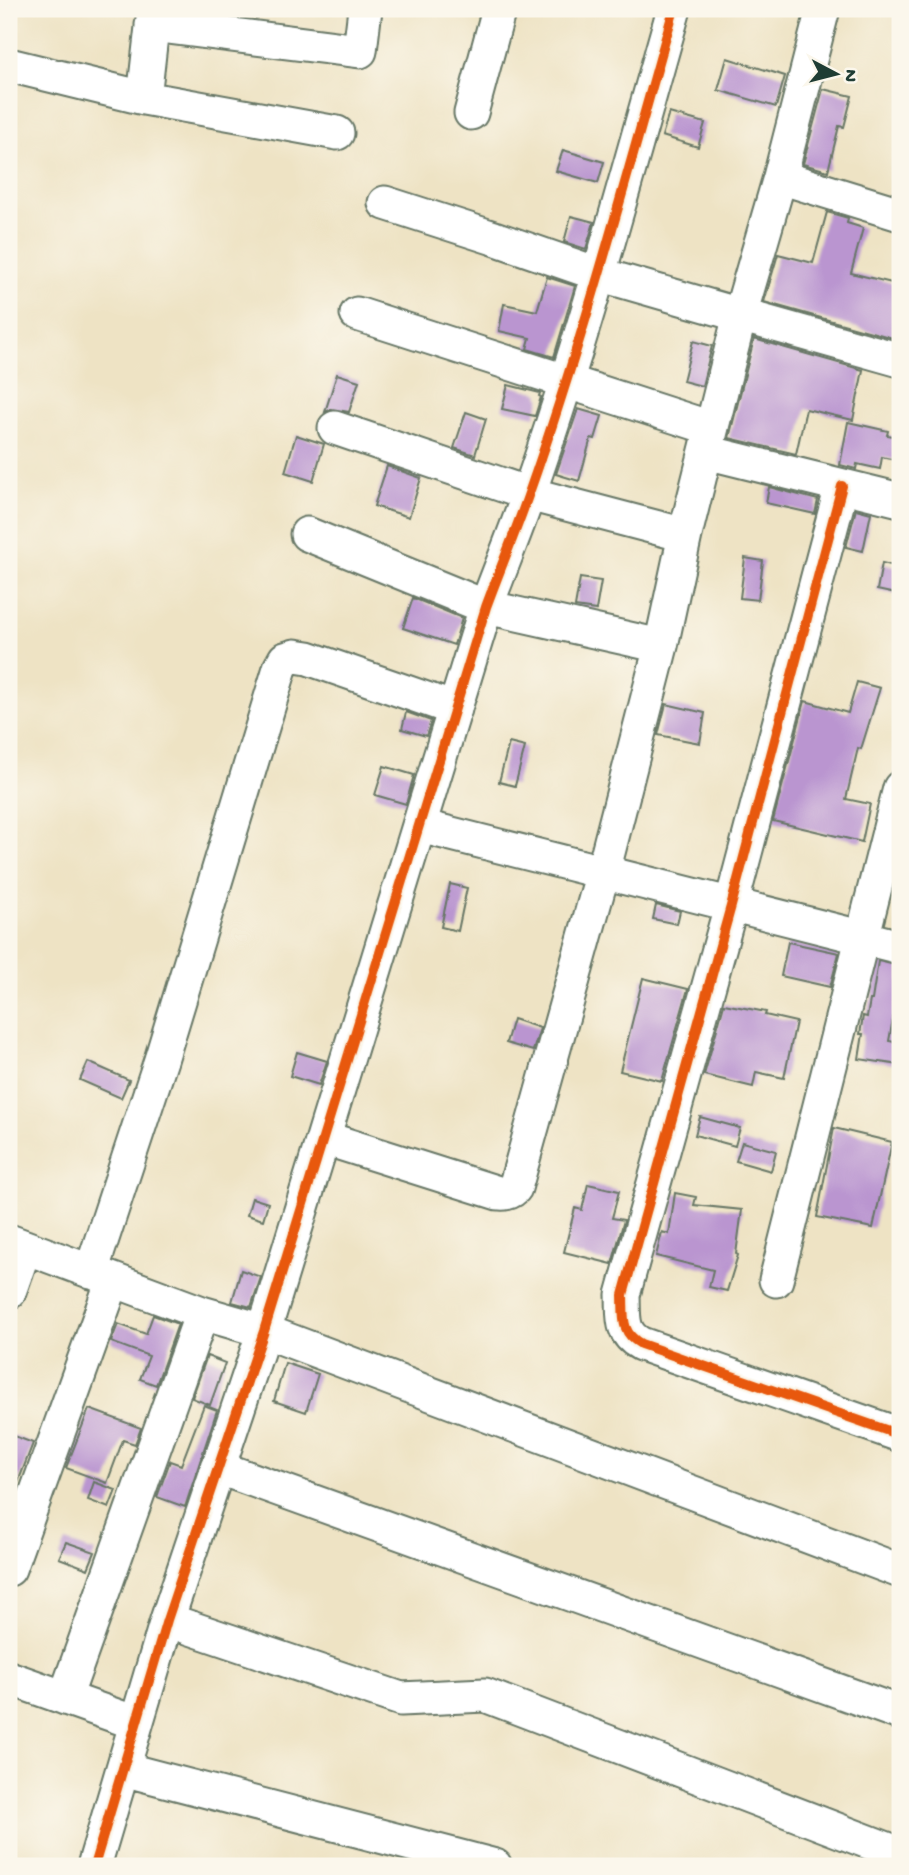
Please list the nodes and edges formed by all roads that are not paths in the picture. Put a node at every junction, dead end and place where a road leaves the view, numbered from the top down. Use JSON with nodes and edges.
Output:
{"nodes":[{"id":1,"x":365,"y":9,"type":"edge"},
{"id":2,"x":499,"y":9,"type":"edge"},
{"id":3,"x":674,"y":9,"type":"edge"},
{"id":4,"x":823,"y":9,"type":"edge"},
{"id":5,"x":153,"y":17,"type":"edge"},
{"id":6,"x":9,"y":65,"type":"edge"},
{"id":7,"x":144,"y":98,"type":"junction"},
{"id":8,"x":471,"y":113,"type":"dead end"},
{"id":9,"x":337,"y":133,"type":"dead end"},
{"id":10,"x":780,"y":177,"type":"junction"},
{"id":11,"x":385,"y":203,"type":"dead end"},
{"id":12,"x":900,"y":214,"type":"edge"},
{"id":13,"x":598,"y":274,"type":"junction"},
{"id":14,"x":357,"y":314,"type":"dead end"},
{"id":15,"x":740,"y":315,"type":"junction"},
{"id":16,"x":900,"y":360,"type":"edge"},
{"id":17,"x":565,"y":382,"type":"junction"},
{"id":18,"x":335,"y":428,"type":"dead end"},
{"id":19,"x":708,"y":440,"type":"junction"},
{"id":20,"x":842,"y":486,"type":"junction"},
{"id":21,"x":529,"y":494,"type":"junction"},
{"id":22,"x":900,"y":500,"type":"edge"},
{"id":23,"x":307,"y":534,"type":"dead end"},
{"id":24,"x":685,"y":535,"type":"junction"},
{"id":25,"x":486,"y":607,"type":"junction"},
{"id":26,"x":661,"y":646,"type":"junction"},
{"id":27,"x":455,"y":709,"type":"junction"},
{"id":28,"x":900,"y":788,"type":"edge"},
{"id":29,"x":419,"y":826,"type":"junction"},
{"id":30,"x":603,"y":872,"type":"junction"},
{"id":31,"x":731,"y":906,"type":"junction"},
{"id":32,"x":863,"y":937,"type":"junction"},
{"id":33,"x":900,"y":947,"type":"edge"},
{"id":34,"x":324,"y":1138,"type":"junction"},
{"id":35,"x":17,"y":1244,"type":"edge"},
{"id":36,"x":102,"y":1276,"type":"junction"},
{"id":37,"x":776,"y":1280,"type":"dead end"},
{"id":38,"x":9,"y":1292,"type":"edge"},
{"id":39,"x":202,"y":1313,"type":"junction"},
{"id":40,"x":264,"y":1331,"type":"junction"},
{"id":41,"x":900,"y":1435,"type":"edge"},
{"id":42,"x":218,"y":1467,"type":"junction"},
{"id":43,"x":9,"y":1569,"type":"edge"},
{"id":44,"x":900,"y":1570,"type":"edge"},
{"id":45,"x":167,"y":1620,"type":"junction"},
{"id":46,"x":9,"y":1678,"type":"edge"},
{"id":47,"x":65,"y":1698,"type":"junction"},
{"id":48,"x":900,"y":1713,"type":"edge"},
{"id":49,"x":136,"y":1723,"type":"junction"},
{"id":50,"x":123,"y":1769,"type":"junction"},
{"id":51,"x":900,"y":1854,"type":"edge"},
{"id":52,"x":94,"y":1866,"type":"edge"},
{"id":53,"x":495,"y":1866,"type":"edge"}],
"edges":[{"from":1,"to":5,"type":"street"},
{"from":2,"to":8,"type":"street"},
{"from":3,"to":13,"type":"street"},
{"from":4,"to":10,"type":"street"},
{"from":5,"to":7,"type":"street"},
{"from":6,"to":7,"type":"street"},
{"from":7,"to":9,"type":"street"},
{"from":10,"to":12,"type":"street"},
{"from":10,"to":15,"type":"street"},
{"from":11,"to":13,"type":"street"},
{"from":13,"to":15,"type":"street"},
{"from":13,"to":17,"type":"street"},
{"from":14,"to":17,"type":"street"},
{"from":15,"to":16,"type":"street"},
{"from":15,"to":19,"type":"street"},
{"from":17,"to":19,"type":"street"},
{"from":17,"to":21,"type":"street"},
{"from":18,"to":21,"type":"street"},
{"from":19,"to":20,"type":"street"},
{"from":19,"to":24,"type":"street"},
{"from":20,"to":22,"type":"street"},
{"from":20,"to":31,"type":"street"},
{"from":21,"to":24,"type":"street"},
{"from":21,"to":25,"type":"street"},
{"from":23,"to":25,"type":"street"},
{"from":24,"to":26,"type":"street"},
{"from":25,"to":26,"type":"street"},
{"from":25,"to":27,"type":"street"},
{"from":26,"to":30,"type":"street"},
{"from":27,"to":29,"type":"street"},
{"from":27,"to":36,"type":"street"},
{"from":28,"to":32,"type":"street"},
{"from":29,"to":30,"type":"street"},
{"from":29,"to":34,"type":"street"},
{"from":30,"to":31,"type":"street"},
{"from":30,"to":34,"type":"street"},
{"from":31,"to":32,"type":"street"},
{"from":31,"to":41,"type":"street"},
{"from":32,"to":33,"type":"street"},
{"from":32,"to":37,"type":"street"},
{"from":34,"to":40,"type":"street"},
{"from":35,"to":36,"type":"street"},
{"from":35,"to":38,"type":"street"},
{"from":36,"to":39,"type":"street"},
{"from":36,"to":43,"type":"street"},
{"from":39,"to":40,"type":"street"},
{"from":39,"to":47,"type":"street"},
{"from":40,"to":42,"type":"street"},
{"from":40,"to":44,"type":"street"},
{"from":42,"to":45,"type":"street"},
{"from":42,"to":48,"type":"street"},
{"from":45,"to":49,"type":"street"},
{"from":45,"to":51,"type":"street"},
{"from":46,"to":47,"type":"street"},
{"from":47,"to":49,"type":"street"},
{"from":49,"to":50,"type":"street"},
{"from":50,"to":52,"type":"street"},
{"from":50,"to":53,"type":"street"}]}
